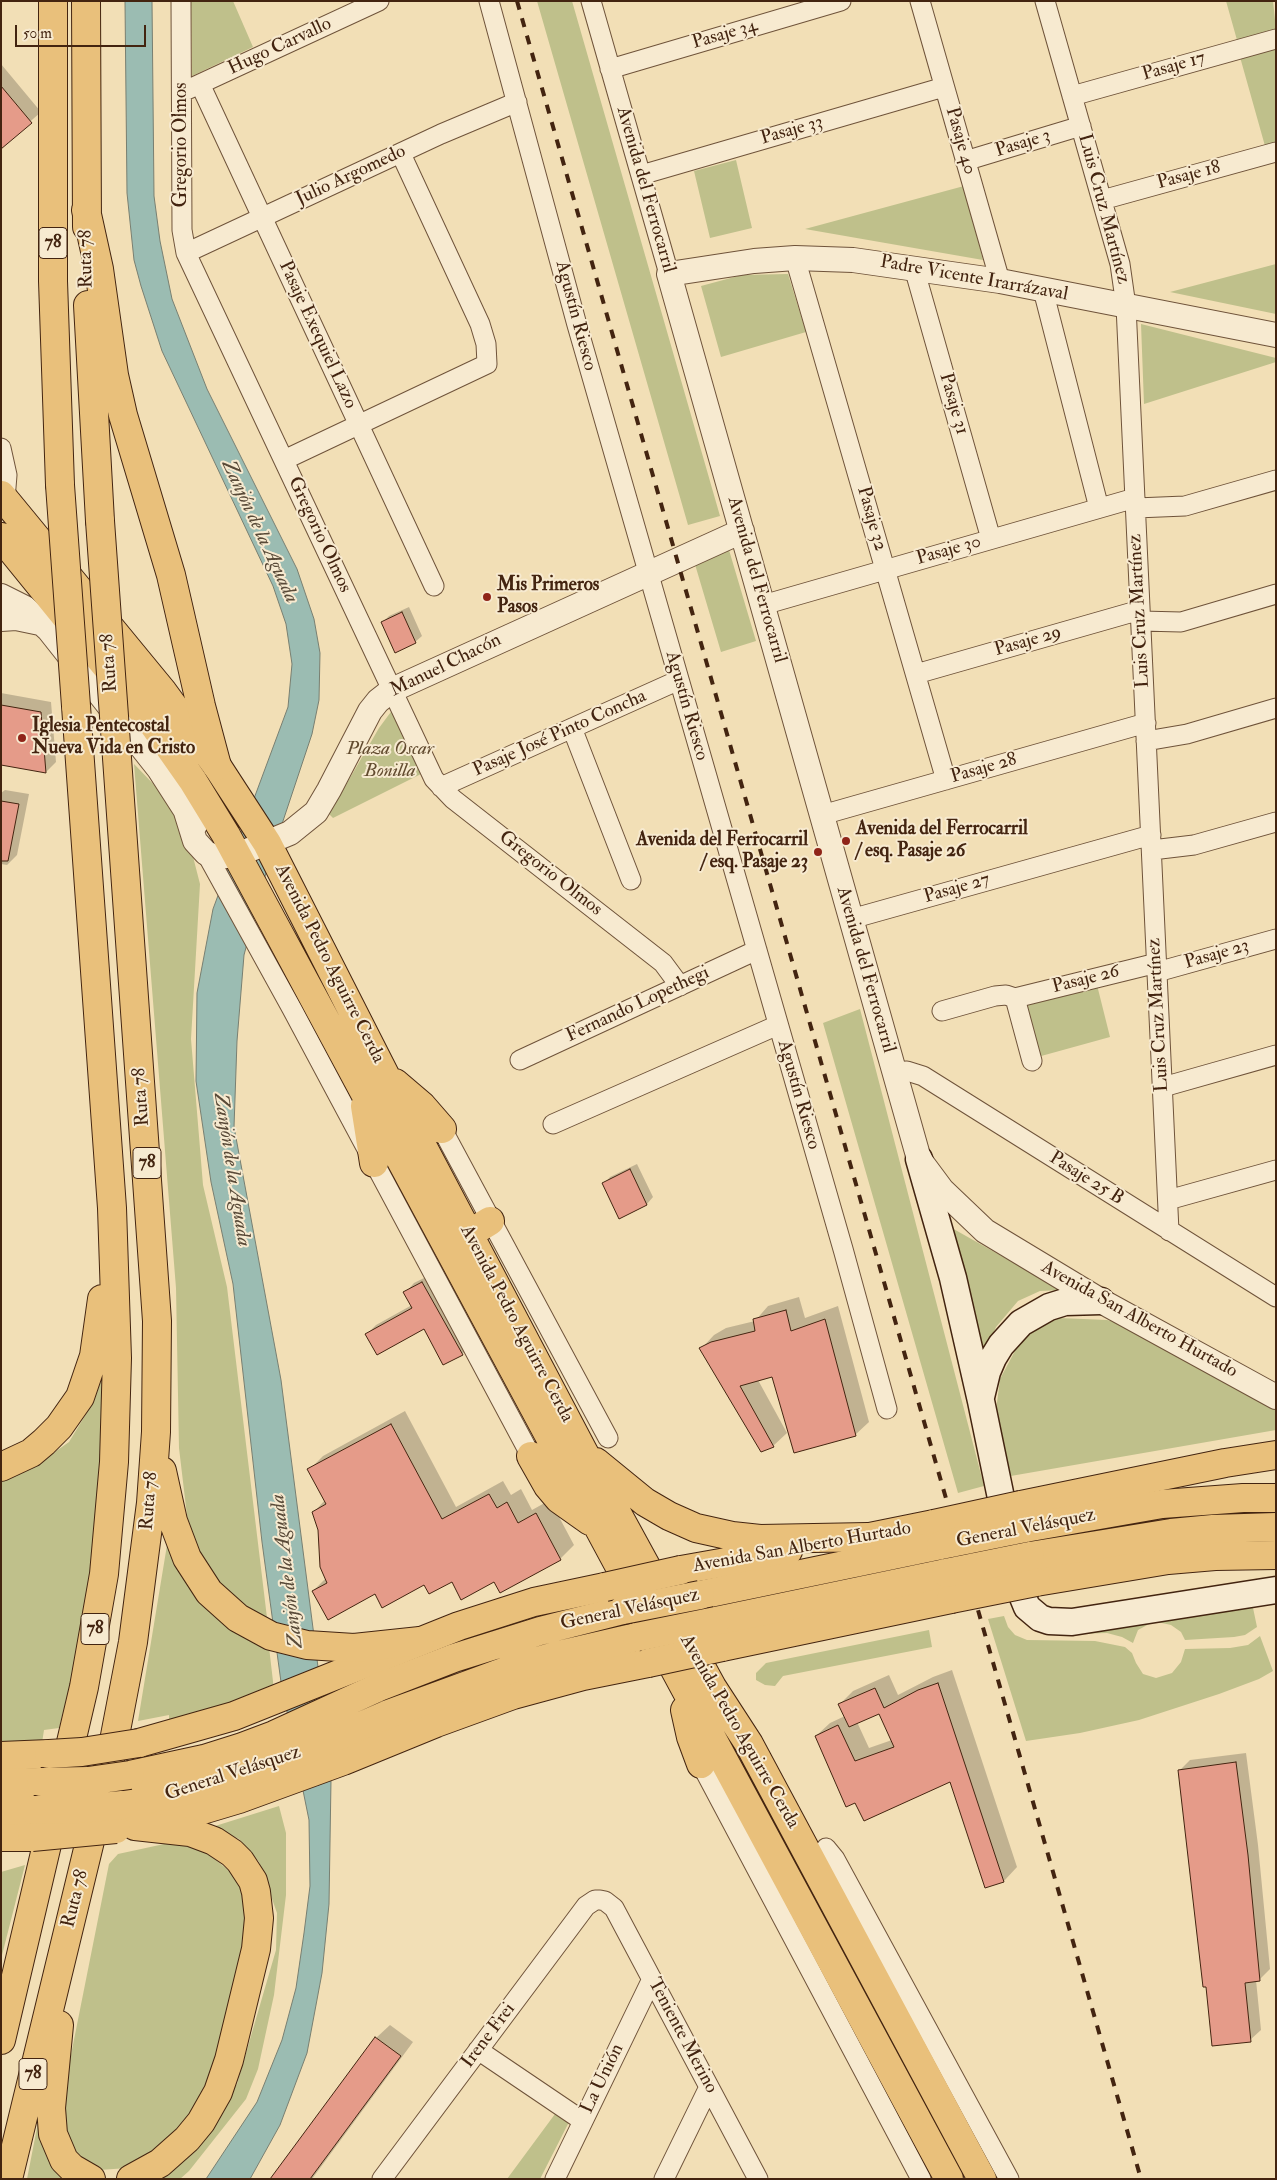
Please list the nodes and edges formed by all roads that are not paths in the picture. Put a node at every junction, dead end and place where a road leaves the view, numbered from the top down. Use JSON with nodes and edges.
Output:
{"nodes":[{"id":1,"x":53,"y":1,"type":"edge"},
{"id":2,"x":86,"y":1,"type":"edge"},
{"id":3,"x":181,"y":1,"type":"edge"},
{"id":4,"x":378,"y":1,"type":"edge"},
{"id":5,"x":489,"y":1,"type":"edge"},
{"id":6,"x":590,"y":1,"type":"edge"},
{"id":7,"x":841,"y":1,"type":"edge"},
{"id":8,"x":920,"y":1,"type":"edge"},
{"id":9,"x":1045,"y":1,"type":"edge"},
{"id":10,"x":1276,"y":39,"type":"edge"},
{"id":11,"x":610,"y":68,"type":"junction"},
{"id":12,"x":200,"y":84,"type":"junction"},
{"id":13,"x":944,"y":87,"type":"junction"},
{"id":14,"x":181,"y":93,"type":"junction"},
{"id":15,"x":1072,"y":96,"type":"junction"},
{"id":16,"x":517,"y":102,"type":"junction"},
{"id":17,"x":1081,"y":126,"type":"junction"},
{"id":18,"x":1276,"y":152,"type":"edge"},
{"id":19,"x":401,"y":154,"type":"junction"},
{"id":20,"x":965,"y":161,"type":"junction"},
{"id":21,"x":641,"y":175,"type":"junction"},
{"id":22,"x":1102,"y":200,"type":"junction"},
{"id":23,"x":86,"y":210,"type":"junction"},
{"id":24,"x":262,"y":218,"type":"junction"},
{"id":25,"x":186,"y":253,"type":"junction"},
{"id":26,"x":794,"y":258,"type":"junction"},
{"id":27,"x":914,"y":268,"type":"junction"},
{"id":28,"x":669,"y":274,"type":"junction"},
{"id":29,"x":1000,"y":282,"type":"junction"},
{"id":30,"x":1043,"y":290,"type":"junction"},
{"id":31,"x":1126,"y":306,"type":"junction"},
{"id":32,"x":1276,"y":335,"type":"edge"},
{"id":33,"x":359,"y":425,"type":"junction"},
{"id":34,"x":1,"y":448,"type":"edge"},
{"id":35,"x":284,"y":460,"type":"junction"},
{"id":36,"x":1276,"y":480,"type":"edge"},
{"id":37,"x":3,"y":503,"type":"edge"},
{"id":38,"x":1135,"y":503,"type":"junction"},
{"id":39,"x":1099,"y":508,"type":"junction"},
{"id":40,"x":742,"y":531,"type":"junction"},
{"id":41,"x":1,"y":537,"type":"edge"},
{"id":42,"x":991,"y":539,"type":"junction"},
{"id":43,"x":885,"y":569,"type":"junction"},
{"id":44,"x":648,"y":573,"type":"junction"},
{"id":45,"x":434,"y":586,"type":"dead end"},
{"id":46,"x":1276,"y":594,"type":"edge"},
{"id":47,"x":1,"y":596,"type":"edge"},
{"id":48,"x":763,"y":605,"type":"junction"},
{"id":49,"x":1141,"y":616,"type":"junction"},
{"id":50,"x":1,"y":620,"type":"edge"},
{"id":51,"x":42,"y":624,"type":"junction"},
{"id":52,"x":916,"y":674,"type":"junction"},
{"id":53,"x":679,"y":680,"type":"junction"},
{"id":54,"x":392,"y":690,"type":"junction"},
{"id":55,"x":1276,"y":708,"type":"edge"},
{"id":56,"x":572,"y":728,"type":"junction"},
{"id":57,"x":1146,"y":732,"type":"junction"},
{"id":58,"x":217,"y":766,"type":"junction"},
{"id":59,"x":946,"y":780,"type":"junction"},
{"id":60,"x":441,"y":787,"type":"junction"},
{"id":61,"x":822,"y":816,"type":"junction"},
{"id":62,"x":1276,"y":822,"type":"edge"},
{"id":63,"x":1151,"y":842,"type":"junction"},
{"id":64,"x":279,"y":847,"type":"junction"},
{"id":65,"x":220,"y":853,"type":"junction"},
{"id":66,"x":632,"y":880,"type":"dead end"},
{"id":67,"x":851,"y":919,"type":"junction"},
{"id":68,"x":1276,"y":939,"type":"edge"},
{"id":69,"x":757,"y":950,"type":"junction"},
{"id":70,"x":1157,"y":967,"type":"junction"},
{"id":71,"x":680,"y":986,"type":"junction"},
{"id":72,"x":1015,"y":998,"type":"junction"},
{"id":73,"x":942,"y":1011,"type":"dead end"},
{"id":74,"x":778,"y":1025,"type":"junction"},
{"id":75,"x":1276,"y":1055,"type":"edge"},
{"id":76,"x":520,"y":1060,"type":"dead end"},
{"id":77,"x":1032,"y":1061,"type":"dead end"},
{"id":78,"x":893,"y":1072,"type":"junction"},
{"id":79,"x":374,"y":1082,"type":"junction"},
{"id":80,"x":1163,"y":1087,"type":"junction"},
{"id":81,"x":553,"y":1124,"type":"dead end"},
{"id":82,"x":442,"y":1129,"type":"joint"},
{"id":83,"x":919,"y":1159,"type":"junction"},
{"id":84,"x":374,"y":1163,"type":"junction"},
{"id":85,"x":1276,"y":1170,"type":"edge"},
{"id":86,"x":1168,"y":1200,"type":"junction"},
{"id":87,"x":112,"y":1208,"type":"junction"},
{"id":88,"x":480,"y":1227,"type":"junction"},
{"id":89,"x":1169,"y":1231,"type":"junction"},
{"id":90,"x":1276,"y":1297,"type":"edge"},
{"id":91,"x":1101,"y":1301,"type":"junction"},
{"id":92,"x":1276,"y":1397,"type":"edge"},
{"id":93,"x":981,"y":1401,"type":"junction"},
{"id":94,"x":887,"y":1409,"type":"dead end"},
{"id":95,"x":156,"y":1432,"type":"junction"},
{"id":96,"x":608,"y":1438,"type":"dead end"},
{"id":97,"x":583,"y":1451,"type":"junction"},
{"id":98,"x":1276,"y":1455,"type":"edge"},
{"id":99,"x":531,"y":1456,"type":"joint"},
{"id":100,"x":1,"y":1467,"type":"edge"},
{"id":101,"x":1276,"y":1498,"type":"edge"},
{"id":102,"x":1023,"y":1516,"type":"junction"},
{"id":103,"x":595,"y":1524,"type":"junction"},
{"id":104,"x":1276,"y":1528,"type":"edge"},
{"id":105,"x":938,"y":1534,"type":"junction"},
{"id":106,"x":868,"y":1538,"type":"junction"},
{"id":107,"x":1276,"y":1555,"type":"edge"},
{"id":108,"x":1033,"y":1569,"type":"junction"},
{"id":109,"x":1276,"y":1590,"type":"edge"},
{"id":110,"x":420,"y":1641,"type":"junction"},
{"id":111,"x":678,"y":1676,"type":"junction"},
{"id":112,"x":1,"y":1756,"type":"edge"},
{"id":113,"x":701,"y":1764,"type":"joint"},
{"id":114,"x":276,"y":1774,"type":"junction"},
{"id":115,"x":1,"y":1783,"type":"edge"},
{"id":116,"x":1,"y":1811,"type":"edge"},
{"id":117,"x":790,"y":1819,"type":"junction"},
{"id":118,"x":125,"y":1820,"type":"junction"},
{"id":119,"x":15,"y":1840,"type":"edge"},
{"id":120,"x":826,"y":1848,"type":"joint"},
{"id":121,"x":600,"y":1900,"type":"joint"},
{"id":122,"x":58,"y":1970,"type":"junction"},
{"id":123,"x":652,"y":1979,"type":"junction"},
{"id":124,"x":1,"y":2040,"type":"edge"},
{"id":125,"x":478,"y":2050,"type":"junction"},
{"id":126,"x":709,"y":2087,"type":"junction"},
{"id":127,"x":583,"y":2121,"type":"junction"},
{"id":128,"x":8,"y":2179,"type":"edge"},
{"id":129,"x":92,"y":2179,"type":"edge"},
{"id":130,"x":131,"y":2179,"type":"edge"},
{"id":131,"x":382,"y":2179,"type":"edge"},
{"id":132,"x":555,"y":2179,"type":"edge"},
{"id":133,"x":664,"y":2179,"type":"edge"},
{"id":134,"x":758,"y":2179,"type":"edge"},
{"id":135,"x":920,"y":2179,"type":"edge"},
{"id":136,"x":949,"y":2179,"type":"edge"},
{"id":137,"x":982,"y":2179,"type":"edge"},
{"id":138,"x":1008,"y":2179,"type":"edge"}],
"edges":[{"from":1,"to":87,"type":"main road","name":"Ruta 78","number":"78","bridge":true},
{"from":2,"to":23,"type":"main road","name":"Ruta 78","number":"78"},
{"from":3,"to":14,"type":"street","name":"Gregorio Olmos"},
{"from":4,"to":12,"type":"street","name":"Hugo Carvallo"},
{"from":5,"to":16,"type":"street","name":"Agustín Riesco"},
{"from":6,"to":11,"type":"street","name":"Avenida del Ferrocarril"},
{"from":7,"to":11,"type":"street","name":"Pasaje 34"},
{"from":8,"to":13,"type":"street","name":"Pasaje 40"},
{"from":9,"to":15,"type":"street","name":"Luis Cruz Martínez"},
{"from":10,"to":15,"type":"street","name":"Pasaje 17"},
{"from":11,"to":21,"type":"street","name":"Avenida del Ferrocarril"},
{"from":12,"to":14,"type":"street","name":"Hugo Carvallo"},
{"from":12,"to":24,"type":"street","name":"Pasaje Exequiel Lazo"},
{"from":13,"to":20,"type":"street","name":"Pasaje 40"},
{"from":13,"to":21,"type":"street","name":"Pasaje 33"},
{"from":14,"to":25,"type":"street","name":"Gregorio Olmos"},
{"from":15,"to":17,"type":"street","name":"Luis Cruz Martínez"},
{"from":16,"to":19,"type":"street","name":"Julio Argomedo"},
{"from":16,"to":44,"type":"street","name":"Agustín Riesco"},
{"from":17,"to":20,"type":"street","name":"Pasaje 3"},
{"from":17,"to":22,"type":"street","name":"Luis Cruz Martínez"},
{"from":18,"to":22,"type":"street","name":"Pasaje 18"},
{"from":19,"to":24,"type":"street","name":"Julio Argomedo"},
{"from":19,"to":33,"type":"street"},
{"from":20,"to":29,"type":"street","name":"Pasaje 40"},
{"from":21,"to":28,"type":"street","name":"Avenida del Ferrocarril"},
{"from":22,"to":31,"type":"street","name":"Luis Cruz Martínez"},
{"from":23,"to":58,"type":"main road"},
{"from":23,"to":95,"type":"main road","name":"Ruta 78","number":"78","bridge":true},
{"from":24,"to":25,"type":"street","name":"Julio Argomedo"},
{"from":24,"to":33,"type":"street","name":"Pasaje Exequiel Lazo"},
{"from":25,"to":35,"type":"street","name":"Gregorio Olmos"},
{"from":26,"to":27,"type":"street","name":"Padre Vicente Irarrázaval"},
{"from":26,"to":28,"type":"street","name":"Padre Vicente Irarrázaval"},
{"from":26,"to":43,"type":"street","name":"Pasaje 32"},
{"from":27,"to":29,"type":"street","name":"Padre Vicente Irarrázaval"},
{"from":27,"to":42,"type":"street","name":"Pasaje 31"},
{"from":28,"to":40,"type":"street","name":"Avenida del Ferrocarril"},
{"from":29,"to":30,"type":"street","name":"Padre Vicente Irarrázaval"},
{"from":30,"to":31,"type":"street","name":"Padre Vicente Irarrázaval"},
{"from":30,"to":39,"type":"street"},
{"from":31,"to":32,"type":"street","name":"Padre Vicente Irarrázaval"},
{"from":31,"to":38,"type":"street","name":"Luis Cruz Martínez"},
{"from":33,"to":35,"type":"street"},
{"from":33,"to":45,"type":"street","name":"Pasaje Exequiel Lazo"},
{"from":34,"to":37,"type":"street","name":"Avenida Pedro Aguirre Cerda"},
{"from":35,"to":54,"type":"street","name":"Gregorio Olmos"},
{"from":36,"to":38,"type":"street","name":"Pasaje 30"},
{"from":37,"to":58,"type":"main road","name":"Avenida Pedro Aguirre Cerda"},
{"from":38,"to":39,"type":"street","name":"Pasaje 30"},
{"from":38,"to":49,"type":"street","name":"Luis Cruz Martínez"},
{"from":39,"to":42,"type":"street","name":"Pasaje 30"},
{"from":40,"to":44,"type":"street","name":"Manuel Chacón"},
{"from":40,"to":48,"type":"street","name":"Avenida del Ferrocarril"},
{"from":41,"to":65,"type":"main road","name":"Avenida Pedro Aguirre Cerda"},
{"from":42,"to":43,"type":"street","name":"Pasaje 30"},
{"from":43,"to":48,"type":"street","name":"Pasaje 30"},
{"from":43,"to":52,"type":"street","name":"Pasaje 32"},
{"from":44,"to":53,"type":"street","name":"Agustín Riesco"},
{"from":44,"to":54,"type":"street","name":"Manuel Chacón"},
{"from":46,"to":49,"type":"street","name":"Pasaje 29"},
{"from":47,"to":51,"type":"street"},
{"from":48,"to":61,"type":"street","name":"Avenida del Ferrocarril"},
{"from":49,"to":52,"type":"street","name":"Pasaje 29"},
{"from":49,"to":57,"type":"street","name":"Luis Cruz Martínez"},
{"from":50,"to":51,"type":"street"},
{"from":51,"to":65,"type":"street"},
{"from":52,"to":59,"type":"street","name":"Pasaje 32"},
{"from":53,"to":56,"type":"street","name":"Pasaje José Pinto Concha"},
{"from":53,"to":69,"type":"street","name":"Agustín Riesco"},
{"from":54,"to":60,"type":"street","name":"Gregorio Olmos"},
{"from":54,"to":64,"type":"street","name":"Manuel Chacón"},
{"from":55,"to":57,"type":"street","name":"Pasaje 28"},
{"from":56,"to":60,"type":"street","name":"Pasaje José Pinto Concha"},
{"from":56,"to":66,"type":"street"},
{"from":57,"to":59,"type":"street","name":"Pasaje 28"},
{"from":57,"to":63,"type":"street","name":"Luis Cruz Martínez"},
{"from":58,"to":64,"type":"main road","name":"Avenida Pedro Aguirre Cerda"},
{"from":59,"to":61,"type":"street","name":"Pasaje 28"},
{"from":60,"to":71,"type":"street","name":"Gregorio Olmos"},
{"from":61,"to":67,"type":"street","name":"Avenida del Ferrocarril"},
{"from":62,"to":63,"type":"street","name":"Pasaje 27"},
{"from":63,"to":67,"type":"street","name":"Pasaje 27"},
{"from":63,"to":70,"type":"street","name":"Luis Cruz Martínez"},
{"from":64,"to":65,"type":"street","name":"Manuel Chacón"},
{"from":64,"to":79,"type":"main road","name":"Avenida Pedro Aguirre Cerda"},
{"from":65,"to":79,"type":"main road","name":"Avenida Pedro Aguirre Cerda"},
{"from":65,"to":84,"type":"street","name":"Avenida Pedro Aguirre Cerda"},
{"from":67,"to":78,"type":"street","name":"Avenida del Ferrocarril"},
{"from":68,"to":70,"type":"street","name":"Pasaje 23"},
{"from":69,"to":71,"type":"street","name":"Fernando Lopethegi"},
{"from":69,"to":74,"type":"street","name":"Agustín Riesco"},
{"from":70,"to":72,"type":"street","name":"Pasaje 26"},
{"from":70,"to":80,"type":"street","name":"Luis Cruz Martínez"},
{"from":71,"to":76,"type":"street","name":"Fernando Lopethegi"},
{"from":72,"to":73,"type":"street","name":"Pasaje 26"},
{"from":72,"to":77,"type":"street"},
{"from":74,"to":81,"type":"street"},
{"from":74,"to":94,"type":"street","name":"Agustín Riesco"},
{"from":75,"to":80,"type":"street"},
{"from":78,"to":83,"type":"street","name":"Avenida del Ferrocarril"},
{"from":78,"to":89,"type":"street","name":"Pasaje 25 B"},
{"from":79,"to":82,"type":"main road"},
{"from":79,"to":84,"type":"main road"},
{"from":79,"to":88,"type":"main road","name":"Avenida Pedro Aguirre Cerda"},
{"from":79,"to":103,"type":"main road","name":"Avenida Pedro Aguirre Cerda"},
{"from":80,"to":86,"type":"street","name":"Luis Cruz Martínez"},
{"from":82,"to":88,"type":"street","name":"Avenida Pedro Aguirre Cerda"},
{"from":83,"to":91,"type":"street","name":"Avenida San Alberto Hurtado"},
{"from":83,"to":93,"type":"main road"},
{"from":84,"to":99,"type":"street","name":"Avenida Pedro Aguirre Cerda"},
{"from":85,"to":86,"type":"street"},
{"from":86,"to":89,"type":"street","name":"Luis Cruz Martínez"},
{"from":87,"to":100,"type":"main road"},
{"from":87,"to":124,"type":"main road","name":"Ruta 78","number":"78"},
{"from":88,"to":96,"type":"street","name":"Avenida Pedro Aguirre Cerda"},
{"from":88,"to":97,"type":"main road","name":"Avenida Pedro Aguirre Cerda"},
{"from":89,"to":90,"type":"street","name":"Pasaje 25 B"},
{"from":91,"to":92,"type":"street","name":"Avenida San Alberto Hurtado"},
{"from":91,"to":93,"type":"main road"},
{"from":93,"to":109,"type":"main road"},
{"from":95,"to":110,"type":"main road"},
{"from":95,"to":122,"type":"main road","name":"Ruta 78","number":"78"},
{"from":97,"to":106,"type":"main road"},
{"from":97,"to":117,"type":"main road","name":"Avenida Pedro Aguirre Cerda"},
{"from":98,"to":102,"type":"main road"},
{"from":99,"to":103,"type":"main road"},
{"from":101,"to":102,"type":"main road","name":"General Velásquez"},
{"from":102,"to":105,"type":"main road","name":"General Velásquez","bridge":true},
{"from":103,"to":111,"type":"main road","name":"Avenida Pedro Aguirre Cerda"},
{"from":104,"to":108,"type":"main road","name":"General Velásquez"},
{"from":105,"to":106,"type":"main road","name":"Avenida San Alberto Hurtado"},
{"from":105,"to":115,"type":"main road","name":"General Velásquez","bridge":true},
{"from":106,"to":110,"type":"main road","name":"Avenida San Alberto Hurtado","bridge":true},
{"from":107,"to":108,"type":"main road"},
{"from":108,"to":114,"type":"main road","bridge":true},
{"from":108,"to":114,"type":"main road","name":"General Velásquez","bridge":true},
{"from":110,"to":112,"type":"main road","name":"Avenida San Alberto Hurtado","bridge":true},
{"from":111,"to":113,"type":"main road"},
{"from":111,"to":136,"type":"main road","name":"Avenida Pedro Aguirre Cerda"},
{"from":113,"to":135,"type":"street"},
{"from":114,"to":118,"type":"main road","name":"General Velásquez"},
{"from":116,"to":118,"type":"main road","name":"General Velásquez","bridge":true},
{"from":117,"to":120,"type":"main road"},
{"from":117,"to":137,"type":"main road","name":"Avenida Pedro Aguirre Cerda"},
{"from":118,"to":119,"type":"main road","bridge":true},
{"from":118,"to":130,"type":"main road"},
{"from":120,"to":138,"type":"street"},
{"from":121,"to":123,"type":"street","name":"Teniente Merino"},
{"from":121,"to":125,"type":"street","name":"Irene Frei"},
{"from":122,"to":128,"type":"main road","name":"Ruta 78","number":"78"},
{"from":122,"to":129,"type":"main road"},
{"from":123,"to":126,"type":"street","name":"Teniente Merino"},
{"from":123,"to":127,"type":"street","name":"La Unión"},
{"from":125,"to":127,"type":"street"},
{"from":125,"to":131,"type":"street","name":"Irene Frei"},
{"from":126,"to":133,"type":"street"},
{"from":126,"to":134,"type":"street","name":"Teniente Merino"},
{"from":127,"to":132,"type":"street","name":"La Unión"}]}
